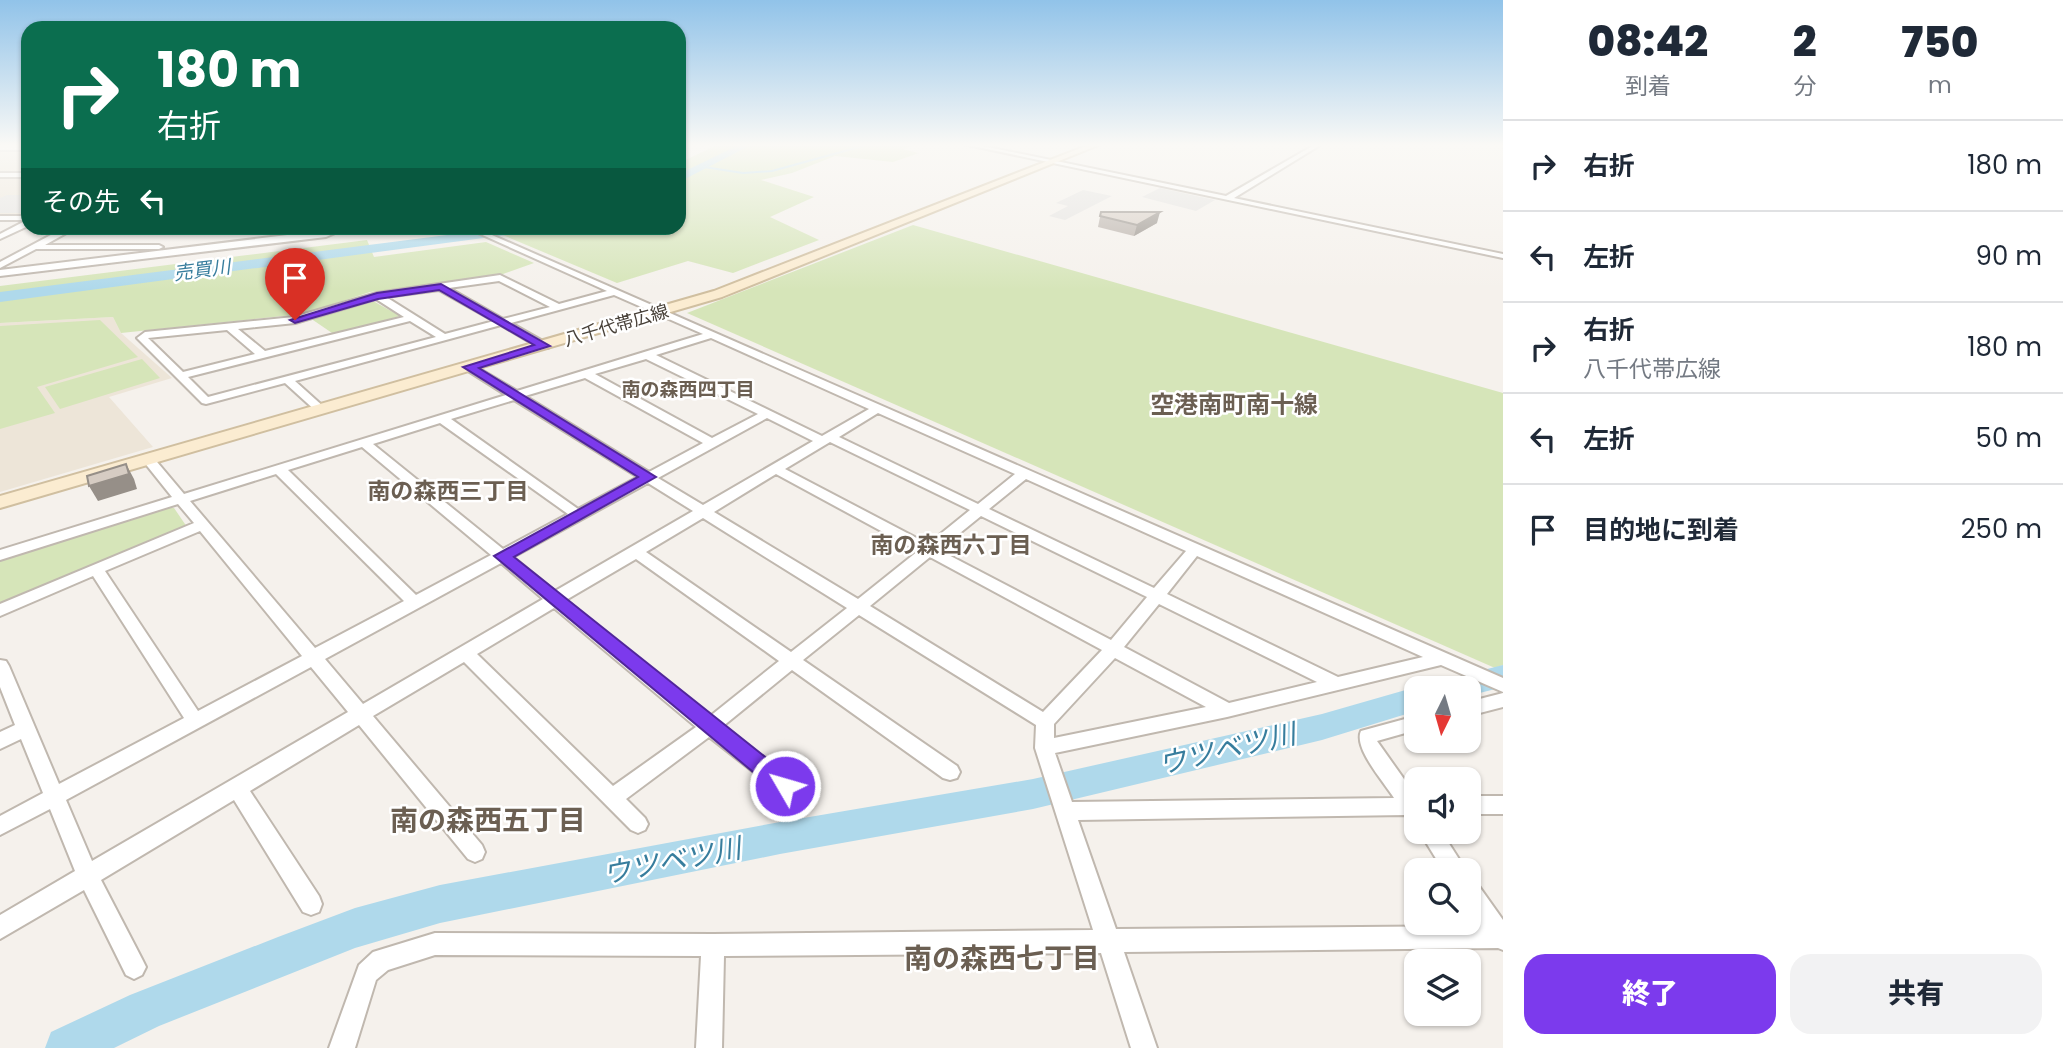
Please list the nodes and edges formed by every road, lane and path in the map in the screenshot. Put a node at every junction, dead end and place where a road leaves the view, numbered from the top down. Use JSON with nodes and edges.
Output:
{"nodes":[{"id":1,"x":972,"y":193,"type":"edge"},
{"id":2,"x":1204,"y":193,"type":"edge"},
{"id":3,"x":1237,"y":193,"type":"edge"},
{"id":4,"x":1228,"y":198,"type":"junction"},
{"id":5,"x":0,"y":218,"type":"edge"},
{"id":6,"x":21,"y":218,"type":"edge"},
{"id":7,"x":21,"y":226,"type":"edge"},
{"id":8,"x":56,"y":235,"type":"edge"},
{"id":9,"x":206,"y":235,"type":"edge"},
{"id":10,"x":326,"y":235,"type":"edge"},
{"id":11,"x":487,"y":235,"type":"edge"},
{"id":12,"x":0,"y":237,"type":"edge"},
{"id":13,"x":34,"y":247,"type":"junction"},
{"id":14,"x":186,"y":249,"type":"junction"},
{"id":15,"x":1503,"y":257,"type":"edge"},
{"id":16,"x":3,"y":262,"type":"edge"},
{"id":17,"x":0,"y":273,"type":"edge"},
{"id":18,"x":441,"y":287,"type":"junction"},
{"id":19,"x":615,"y":292,"type":"junction"},
{"id":20,"x":377,"y":296,"type":"junction"},
{"id":21,"x":558,"y":307,"type":"junction"},
{"id":22,"x":661,"y":312,"type":"junction"},
{"id":23,"x":410,"y":318,"type":"junction"},
{"id":24,"x":502,"y":321,"type":"junction"},
{"id":25,"x":229,"y":326,"type":"junction"},
{"id":26,"x":711,"y":335,"type":"junction"},
{"id":27,"x":443,"y":337,"type":"junction"},
{"id":28,"x":544,"y":346,"type":"junction"},
{"id":29,"x":263,"y":355,"type":"junction"},
{"id":30,"x":647,"y":355,"type":"junction"},
{"id":31,"x":469,"y":367,"type":"junction"},
{"id":32,"x":586,"y":374,"type":"junction"},
{"id":33,"x":180,"y":376,"type":"junction"},
{"id":34,"x":287,"y":379,"type":"junction"},
{"id":35,"x":515,"y":395,"type":"junction"},
{"id":36,"x":878,"y":408,"type":"junction"},
{"id":37,"x":321,"y":410,"type":"junction"},
{"id":38,"x":766,"y":414,"type":"junction"},
{"id":39,"x":443,"y":419,"type":"junction"},
{"id":40,"x":826,"y":439,"type":"junction"},
{"id":41,"x":365,"y":443,"type":"junction"},
{"id":42,"x":713,"y":443,"type":"junction"},
{"id":43,"x":148,"y":459,"type":"junction"},
{"id":44,"x":279,"y":469,"type":"junction"},
{"id":45,"x":776,"y":469,"type":"junction"},
{"id":46,"x":1024,"y":474,"type":"junction"},
{"id":47,"x":649,"y":477,"type":"junction"},
{"id":48,"x":180,"y":499,"type":"junction"},
{"id":49,"x":0,"y":502,"type":"edge"},
{"id":50,"x":981,"y":509,"type":"junction"},
{"id":51,"x":704,"y":511,"type":"junction"},
{"id":52,"x":578,"y":515,"type":"junction"},
{"id":53,"x":201,"y":525,"type":"junction"},
{"id":54,"x":1195,"y":549,"type":"junction"},
{"id":55,"x":927,"y":551,"type":"junction"},
{"id":56,"x":636,"y":552,"type":"junction"},
{"id":57,"x":0,"y":555,"type":"edge"},
{"id":58,"x":503,"y":556,"type":"junction"},
{"id":59,"x":96,"y":570,"type":"junction"},
{"id":60,"x":1155,"y":595,"type":"junction"},
{"id":61,"x":556,"y":600,"type":"junction"},
{"id":62,"x":414,"y":602,"type":"junction"},
{"id":63,"x":857,"y":606,"type":"junction"},
{"id":64,"x":0,"y":610,"type":"edge"},
{"id":65,"x":1112,"y":650,"type":"junction"},
{"id":66,"x":466,"y":653,"type":"junction"},
{"id":67,"x":314,"y":657,"type":"junction"},
{"id":68,"x":1443,"y":658,"type":"junction"},
{"id":69,"x":789,"y":660,"type":"junction"},
{"id":70,"x":1,"y":669,"type":"edge"},
{"id":71,"x":1334,"y":682,"type":"junction"},
{"id":72,"x":1503,"y":685,"type":"edge"},
{"id":73,"x":1503,"y":700,"type":"edge"},
{"id":74,"x":1481,"y":706,"type":"edge"},
{"id":75,"x":1227,"y":710,"type":"junction"},
{"id":76,"x":358,"y":716,"type":"junction"},
{"id":77,"x":195,"y":721,"type":"junction"},
{"id":78,"x":1045,"y":722,"type":"junction"},
{"id":79,"x":709,"y":726,"type":"junction"},
{"id":80,"x":1404,"y":726,"type":"edge"},
{"id":81,"x":26,"y":728,"type":"junction"},
{"id":82,"x":0,"y":741,"type":"edge"},
{"id":83,"x":1046,"y":755,"type":"junction"},
{"id":84,"x":950,"y":772,"type":"dead end"},
{"id":85,"x":237,"y":788,"type":"junction"},
{"id":86,"x":1404,"y":794,"type":"edge"},
{"id":87,"x":56,"y":797,"type":"junction"},
{"id":88,"x":613,"y":797,"type":"junction"},
{"id":89,"x":804,"y":800,"type":"dead end"},
{"id":90,"x":1063,"y":805,"type":"junction"},
{"id":91,"x":1481,"y":805,"type":"edge"},
{"id":92,"x":1503,"y":805,"type":"edge"},
{"id":93,"x":1404,"y":808,"type":"edge"},
{"id":94,"x":638,"y":824,"type":"dead end"},
{"id":95,"x":0,"y":826,"type":"edge"},
{"id":96,"x":475,"y":852,"type":"dead end"},
{"id":97,"x":88,"y":876,"type":"junction"},
{"id":98,"x":311,"y":904,"type":"dead end"},
{"id":99,"x":1481,"y":907,"type":"edge"},
{"id":100,"x":0,"y":928,"type":"edge"},
{"id":101,"x":1502,"y":938,"type":"edge"},
{"id":102,"x":1107,"y":939,"type":"junction"},
{"id":103,"x":713,"y":945,"type":"junction"},
{"id":104,"x":134,"y":967,"type":"dead end"},
{"id":105,"x":342,"y":1048,"type":"edge"},
{"id":106,"x":709,"y":1048,"type":"edge"},
{"id":107,"x":1144,"y":1048,"type":"edge"}],
"edges":[{"from":1,"to":22,"type":"main road","name":"八千代帯広線"},
{"from":2,"to":4,"type":"street"},
{"from":3,"to":4,"type":"street"},
{"from":4,"to":15,"type":"street"},
{"from":5,"to":6,"type":"street"},
{"from":7,"to":12,"type":"street"},
{"from":8,"to":13,"type":"street"},
{"from":9,"to":14,"type":"street"},
{"from":10,"to":14,"type":"street"},
{"from":11,"to":19,"type":"street"},
{"from":13,"to":14,"type":"street"},
{"from":13,"to":16,"type":"street"},
{"from":14,"to":17,"type":"street"},
{"from":18,"to":20,"type":"street"},
{"from":18,"to":21,"type":"street"},
{"from":18,"to":24,"type":"street"},
{"from":19,"to":21,"type":"street"},
{"from":19,"to":22,"type":"street"},
{"from":20,"to":23,"type":"street"},
{"from":20,"to":25,"type":"street"},
{"from":21,"to":24,"type":"street"},
{"from":22,"to":26,"type":"street"},
{"from":22,"to":28,"type":"main road","name":"八千代帯広線"},
{"from":23,"to":27,"type":"street"},
{"from":23,"to":29,"type":"street"},
{"from":24,"to":27,"type":"street"},
{"from":24,"to":28,"type":"street"},
{"from":25,"to":29,"type":"street"},
{"from":25,"to":33,"type":"street"},
{"from":26,"to":30,"type":"street"},
{"from":26,"to":36,"type":"street"},
{"from":27,"to":34,"type":"street"},
{"from":28,"to":31,"type":"main road","name":"八千代帯広線"},
{"from":29,"to":33,"type":"street"},
{"from":30,"to":32,"type":"street"},
{"from":30,"to":38,"type":"street"},
{"from":31,"to":35,"type":"street"},
{"from":31,"to":37,"type":"main road","name":"八千代帯広線"},
{"from":32,"to":35,"type":"street"},
{"from":32,"to":42,"type":"street"},
{"from":33,"to":34,"type":"street"},
{"from":34,"to":37,"type":"street"},
{"from":35,"to":39,"type":"street"},
{"from":35,"to":47,"type":"street"},
{"from":36,"to":40,"type":"street"},
{"from":36,"to":46,"type":"street"},
{"from":37,"to":43,"type":"main road","name":"八千代帯広線"},
{"from":38,"to":40,"type":"street"},
{"from":38,"to":42,"type":"street"},
{"from":39,"to":41,"type":"street"},
{"from":39,"to":52,"type":"street"},
{"from":40,"to":45,"type":"street"},
{"from":40,"to":50,"type":"street"},
{"from":41,"to":44,"type":"street"},
{"from":41,"to":58,"type":"street"},
{"from":42,"to":47,"type":"street"},
{"from":43,"to":48,"type":"street"},
{"from":43,"to":49,"type":"main road","name":"八千代帯広線"},
{"from":44,"to":48,"type":"street"},
{"from":44,"to":62,"type":"street"},
{"from":45,"to":51,"type":"street"},
{"from":45,"to":55,"type":"street"},
{"from":46,"to":50,"type":"street"},
{"from":46,"to":54,"type":"street"},
{"from":47,"to":51,"type":"street"},
{"from":47,"to":52,"type":"street"},
{"from":48,"to":53,"type":"street"},
{"from":48,"to":57,"type":"street"},
{"from":50,"to":55,"type":"street"},
{"from":50,"to":60,"type":"street"},
{"from":51,"to":56,"type":"street"},
{"from":51,"to":63,"type":"street"},
{"from":52,"to":58,"type":"street"},
{"from":53,"to":59,"type":"street"},
{"from":53,"to":67,"type":"street"},
{"from":54,"to":60,"type":"street"},
{"from":54,"to":68,"type":"street"},
{"from":55,"to":63,"type":"street"},
{"from":55,"to":65,"type":"street"},
{"from":56,"to":61,"type":"street"},
{"from":56,"to":69,"type":"street"},
{"from":58,"to":61,"type":"street"},
{"from":58,"to":62,"type":"street"},
{"from":59,"to":64,"type":"street"},
{"from":59,"to":77,"type":"street"},
{"from":60,"to":65,"type":"street"},
{"from":60,"to":71,"type":"street"},
{"from":61,"to":66,"type":"street"},
{"from":61,"to":79,"type":"street"},
{"from":62,"to":67,"type":"street"},
{"from":63,"to":69,"type":"street"},
{"from":63,"to":78,"type":"street"},
{"from":65,"to":75,"type":"street"},
{"from":65,"to":78,"type":"street"},
{"from":66,"to":76,"type":"street"},
{"from":66,"to":88,"type":"street"},
{"from":67,"to":76,"type":"street"},
{"from":67,"to":77,"type":"street"},
{"from":68,"to":71,"type":"street"},
{"from":68,"to":72,"type":"street"},
{"from":69,"to":79,"type":"street"},
{"from":69,"to":84,"type":"street"},
{"from":70,"to":81,"type":"street"},
{"from":71,"to":75,"type":"street"},
{"from":73,"to":74,"type":"street"},
{"from":75,"to":83,"type":"street"},
{"from":76,"to":85,"type":"street"},
{"from":76,"to":96,"type":"street"},
{"from":77,"to":87,"type":"street"},
{"from":78,"to":83,"type":"street"},
{"from":79,"to":88,"type":"street"},
{"from":79,"to":89,"type":"street"},
{"from":80,"to":86,"type":"street"},
{"from":81,"to":82,"type":"street"},
{"from":81,"to":87,"type":"street"},
{"from":83,"to":90,"type":"street"},
{"from":85,"to":97,"type":"street"},
{"from":85,"to":98,"type":"street"},
{"from":87,"to":95,"type":"street"},
{"from":87,"to":97,"type":"street"},
{"from":88,"to":94,"type":"street"},
{"from":90,"to":93,"type":"street"},
{"from":90,"to":102,"type":"street"},
{"from":91,"to":92,"type":"street"},
{"from":97,"to":100,"type":"street"},
{"from":97,"to":104,"type":"street"},
{"from":99,"to":101,"type":"street"},
{"from":101,"to":102,"type":"street"},
{"from":102,"to":103,"type":"street"},
{"from":102,"to":107,"type":"street"},
{"from":103,"to":105,"type":"street"},
{"from":103,"to":106,"type":"street"}]}
